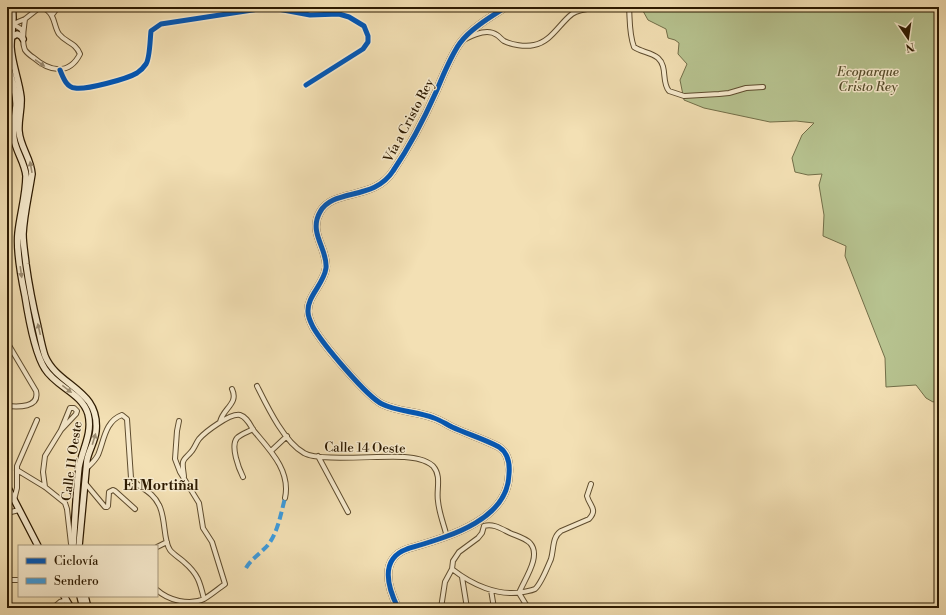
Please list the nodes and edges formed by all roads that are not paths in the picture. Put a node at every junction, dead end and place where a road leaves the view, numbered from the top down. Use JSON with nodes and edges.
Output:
{"nodes":[{"id":1,"x":12,"y":7,"type":"edge"},
{"id":2,"x":58,"y":7,"type":"edge"},
{"id":3,"x":506,"y":7,"type":"edge"},
{"id":4,"x":604,"y":7,"type":"edge"},
{"id":5,"x":629,"y":7,"type":"edge"},
{"id":6,"x":7,"y":10,"type":"edge"},
{"id":7,"x":52,"y":15,"type":"junction"},
{"id":8,"x":25,"y":19,"type":"junction"},
{"id":9,"x":9,"y":25,"type":"edge"},
{"id":10,"x":12,"y":37,"type":"junction"},
{"id":11,"x":23,"y":39,"type":"junction"},
{"id":12,"x":462,"y":41,"type":"junction"},
{"id":13,"x":7,"y":62,"type":"edge"},
{"id":14,"x":60,"y":70,"type":"junction"},
{"id":15,"x":306,"y":85,"type":"dead end"},
{"id":16,"x":763,"y":87,"type":"dead end"},
{"id":17,"x":20,"y":234,"type":"junction"},
{"id":18,"x":7,"y":342,"type":"edge"},
{"id":19,"x":257,"y":386,"type":"dead end"},
{"id":20,"x":232,"y":389,"type":"dead end"},
{"id":21,"x":7,"y":406,"type":"edge"},
{"id":22,"x":37,"y":420,"type":"dead end"},
{"id":23,"x":179,"y":421,"type":"dead end"},
{"id":24,"x":220,"y":422,"type":"junction"},
{"id":25,"x":253,"y":429,"type":"junction"},
{"id":26,"x":61,"y":430,"type":"junction"},
{"id":27,"x":287,"y":436,"type":"junction"},
{"id":28,"x":89,"y":451,"type":"junction"},
{"id":29,"x":271,"y":451,"type":"junction"},
{"id":30,"x":97,"y":456,"type":"junction"},
{"id":31,"x":318,"y":456,"type":"junction"},
{"id":32,"x":86,"y":469,"type":"junction"},
{"id":33,"x":17,"y":470,"type":"junction"},
{"id":34,"x":184,"y":477,"type":"junction"},
{"id":35,"x":243,"y":477,"type":"dead end"},
{"id":36,"x":85,"y":483,"type":"junction"},
{"id":37,"x":591,"y":484,"type":"dead end"},
{"id":38,"x":7,"y":486,"type":"edge"},
{"id":39,"x":45,"y":487,"type":"junction"},
{"id":40,"x":92,"y":491,"type":"junction"},
{"id":41,"x":83,"y":498,"type":"junction"},
{"id":42,"x":286,"y":498,"type":"dead end"},
{"id":43,"x":14,"y":500,"type":"junction"},
{"id":44,"x":135,"y":509,"type":"dead end"},
{"id":45,"x":19,"y":510,"type":"junction"},
{"id":46,"x":348,"y":512,"type":"dead end"},
{"id":47,"x":7,"y":513,"type":"edge"},
{"id":48,"x":478,"y":520,"type":"junction"},
{"id":49,"x":484,"y":526,"type":"junction"},
{"id":50,"x":447,"y":537,"type":"junction"},
{"id":51,"x":167,"y":542,"type":"junction"},
{"id":52,"x":37,"y":545,"type":"edge"},
{"id":53,"x":73,"y":545,"type":"edge"},
{"id":54,"x":73,"y":545,"type":"edge"},
{"id":55,"x":79,"y":545,"type":"edge"},
{"id":56,"x":158,"y":546,"type":"edge"},
{"id":57,"x":452,"y":568,"type":"junction"},
{"id":58,"x":462,"y":577,"type":"junction"},
{"id":59,"x":7,"y":580,"type":"edge"},
{"id":60,"x":18,"y":580,"type":"edge"},
{"id":61,"x":491,"y":590,"type":"junction"},
{"id":62,"x":158,"y":591,"type":"edge"},
{"id":63,"x":519,"y":593,"type":"junction"},
{"id":64,"x":80,"y":597,"type":"edge"},
{"id":65,"x":85,"y":597,"type":"edge"},
{"id":66,"x":66,"y":598,"type":"edge"},
{"id":67,"x":204,"y":599,"type":"junction"},
{"id":68,"x":53,"y":608,"type":"edge"},
{"id":69,"x":71,"y":608,"type":"edge"},
{"id":70,"x":83,"y":608,"type":"edge"},
{"id":71,"x":88,"y":608,"type":"edge"},
{"id":72,"x":398,"y":608,"type":"edge"},
{"id":73,"x":441,"y":608,"type":"edge"},
{"id":74,"x":467,"y":608,"type":"edge"},
{"id":75,"x":494,"y":608,"type":"edge"},
{"id":76,"x":528,"y":608,"type":"edge"}],
"edges":[{"from":1,"to":9,"type":"main road"},
{"from":2,"to":7,"type":"street"},
{"from":3,"to":12,"type":"main road","name":"Vía a Cristo Rey"},
{"from":4,"to":12,"type":"street"},
{"from":5,"to":16,"type":"street"},
{"from":6,"to":9,"type":"main road"},
{"from":7,"to":8,"type":"street"},
{"from":7,"to":14,"type":"street"},
{"from":8,"to":9,"type":"street"},
{"from":8,"to":11,"type":"street"},
{"from":9,"to":10,"type":"main road"},
{"from":9,"to":11,"type":"street"},
{"from":10,"to":11,"type":"main road"},
{"from":17,"to":10,"type":"main road","one_way":true},
{"from":11,"to":14,"type":"street","one_way":true},
{"from":12,"to":48,"type":"main road","name":"Vía a Cristo Rey"},
{"from":13,"to":17,"type":"main road"},
{"from":14,"to":15,"type":"street"},
{"from":28,"to":17,"type":"main road","name":"Calle 11 Oeste","one_way":true},
{"from":17,"to":53,"type":"main road","name":"Calle 11 Oeste","one_way":true},
{"from":18,"to":21,"type":"street"},
{"from":19,"to":27,"type":"street","name":"Calle 14 Oeste"},
{"from":20,"to":24,"type":"street"},
{"from":22,"to":33,"type":"street"},
{"from":23,"to":34,"type":"street"},
{"from":24,"to":25,"type":"street"},
{"from":24,"to":34,"type":"street"},
{"from":25,"to":29,"type":"street"},
{"from":25,"to":35,"type":"street"},
{"from":26,"to":26,"type":"street"},
{"from":26,"to":39,"type":"street"},
{"from":27,"to":29,"type":"street"},
{"from":27,"to":31,"type":"street","name":"Calle 14 Oeste"},
{"from":28,"to":30,"type":"street"},
{"from":28,"to":32,"type":"main road","name":"Calle 11 Oeste"},
{"from":29,"to":42,"type":"street"},
{"from":30,"to":32,"type":"street"},
{"from":30,"to":51,"type":"street"},
{"from":31,"to":46,"type":"street"},
{"from":31,"to":50,"type":"street","name":"Calle 14 Oeste"},
{"from":32,"to":36,"type":"main road","name":"Calle 11 Oeste"},
{"from":33,"to":39,"type":"street"},
{"from":33,"to":43,"type":"street"},
{"from":34,"to":67,"type":"street"},
{"from":36,"to":40,"type":"street"},
{"from":36,"to":41,"type":"main road","name":"Calle 11 Oeste"},
{"from":37,"to":63,"type":"street"},
{"from":38,"to":43,"type":"main road"},
{"from":39,"to":54,"type":"street"},
{"from":40,"to":41,"type":"street"},
{"from":40,"to":44,"type":"street"},
{"from":41,"to":55,"type":"main road","name":"Calle 11 Oeste"},
{"from":43,"to":45,"type":"main road"},
{"from":45,"to":47,"type":"street"},
{"from":45,"to":52,"type":"main road"},
{"from":48,"to":49,"type":"street"},
{"from":48,"to":50,"type":"main road","name":"Vía a Cristo Rey"},
{"from":49,"to":57,"type":"street"},
{"from":49,"to":63,"type":"street"},
{"from":50,"to":72,"type":"main road","name":"Vía a Cristo Rey"},
{"from":51,"to":56,"type":"street"},
{"from":51,"to":67,"type":"street"},
{"from":57,"to":58,"type":"street"},
{"from":57,"to":73,"type":"street"},
{"from":58,"to":61,"type":"street"},
{"from":58,"to":74,"type":"street"},
{"from":59,"to":60,"type":"street"},
{"from":61,"to":63,"type":"street"},
{"from":61,"to":75,"type":"street"},
{"from":62,"to":67,"type":"street"},
{"from":63,"to":76,"type":"street"},
{"from":64,"to":70,"type":"main road"},
{"from":65,"to":71,"type":"main road"},
{"from":66,"to":68,"type":"street"},
{"from":66,"to":69,"type":"main road"}]}
